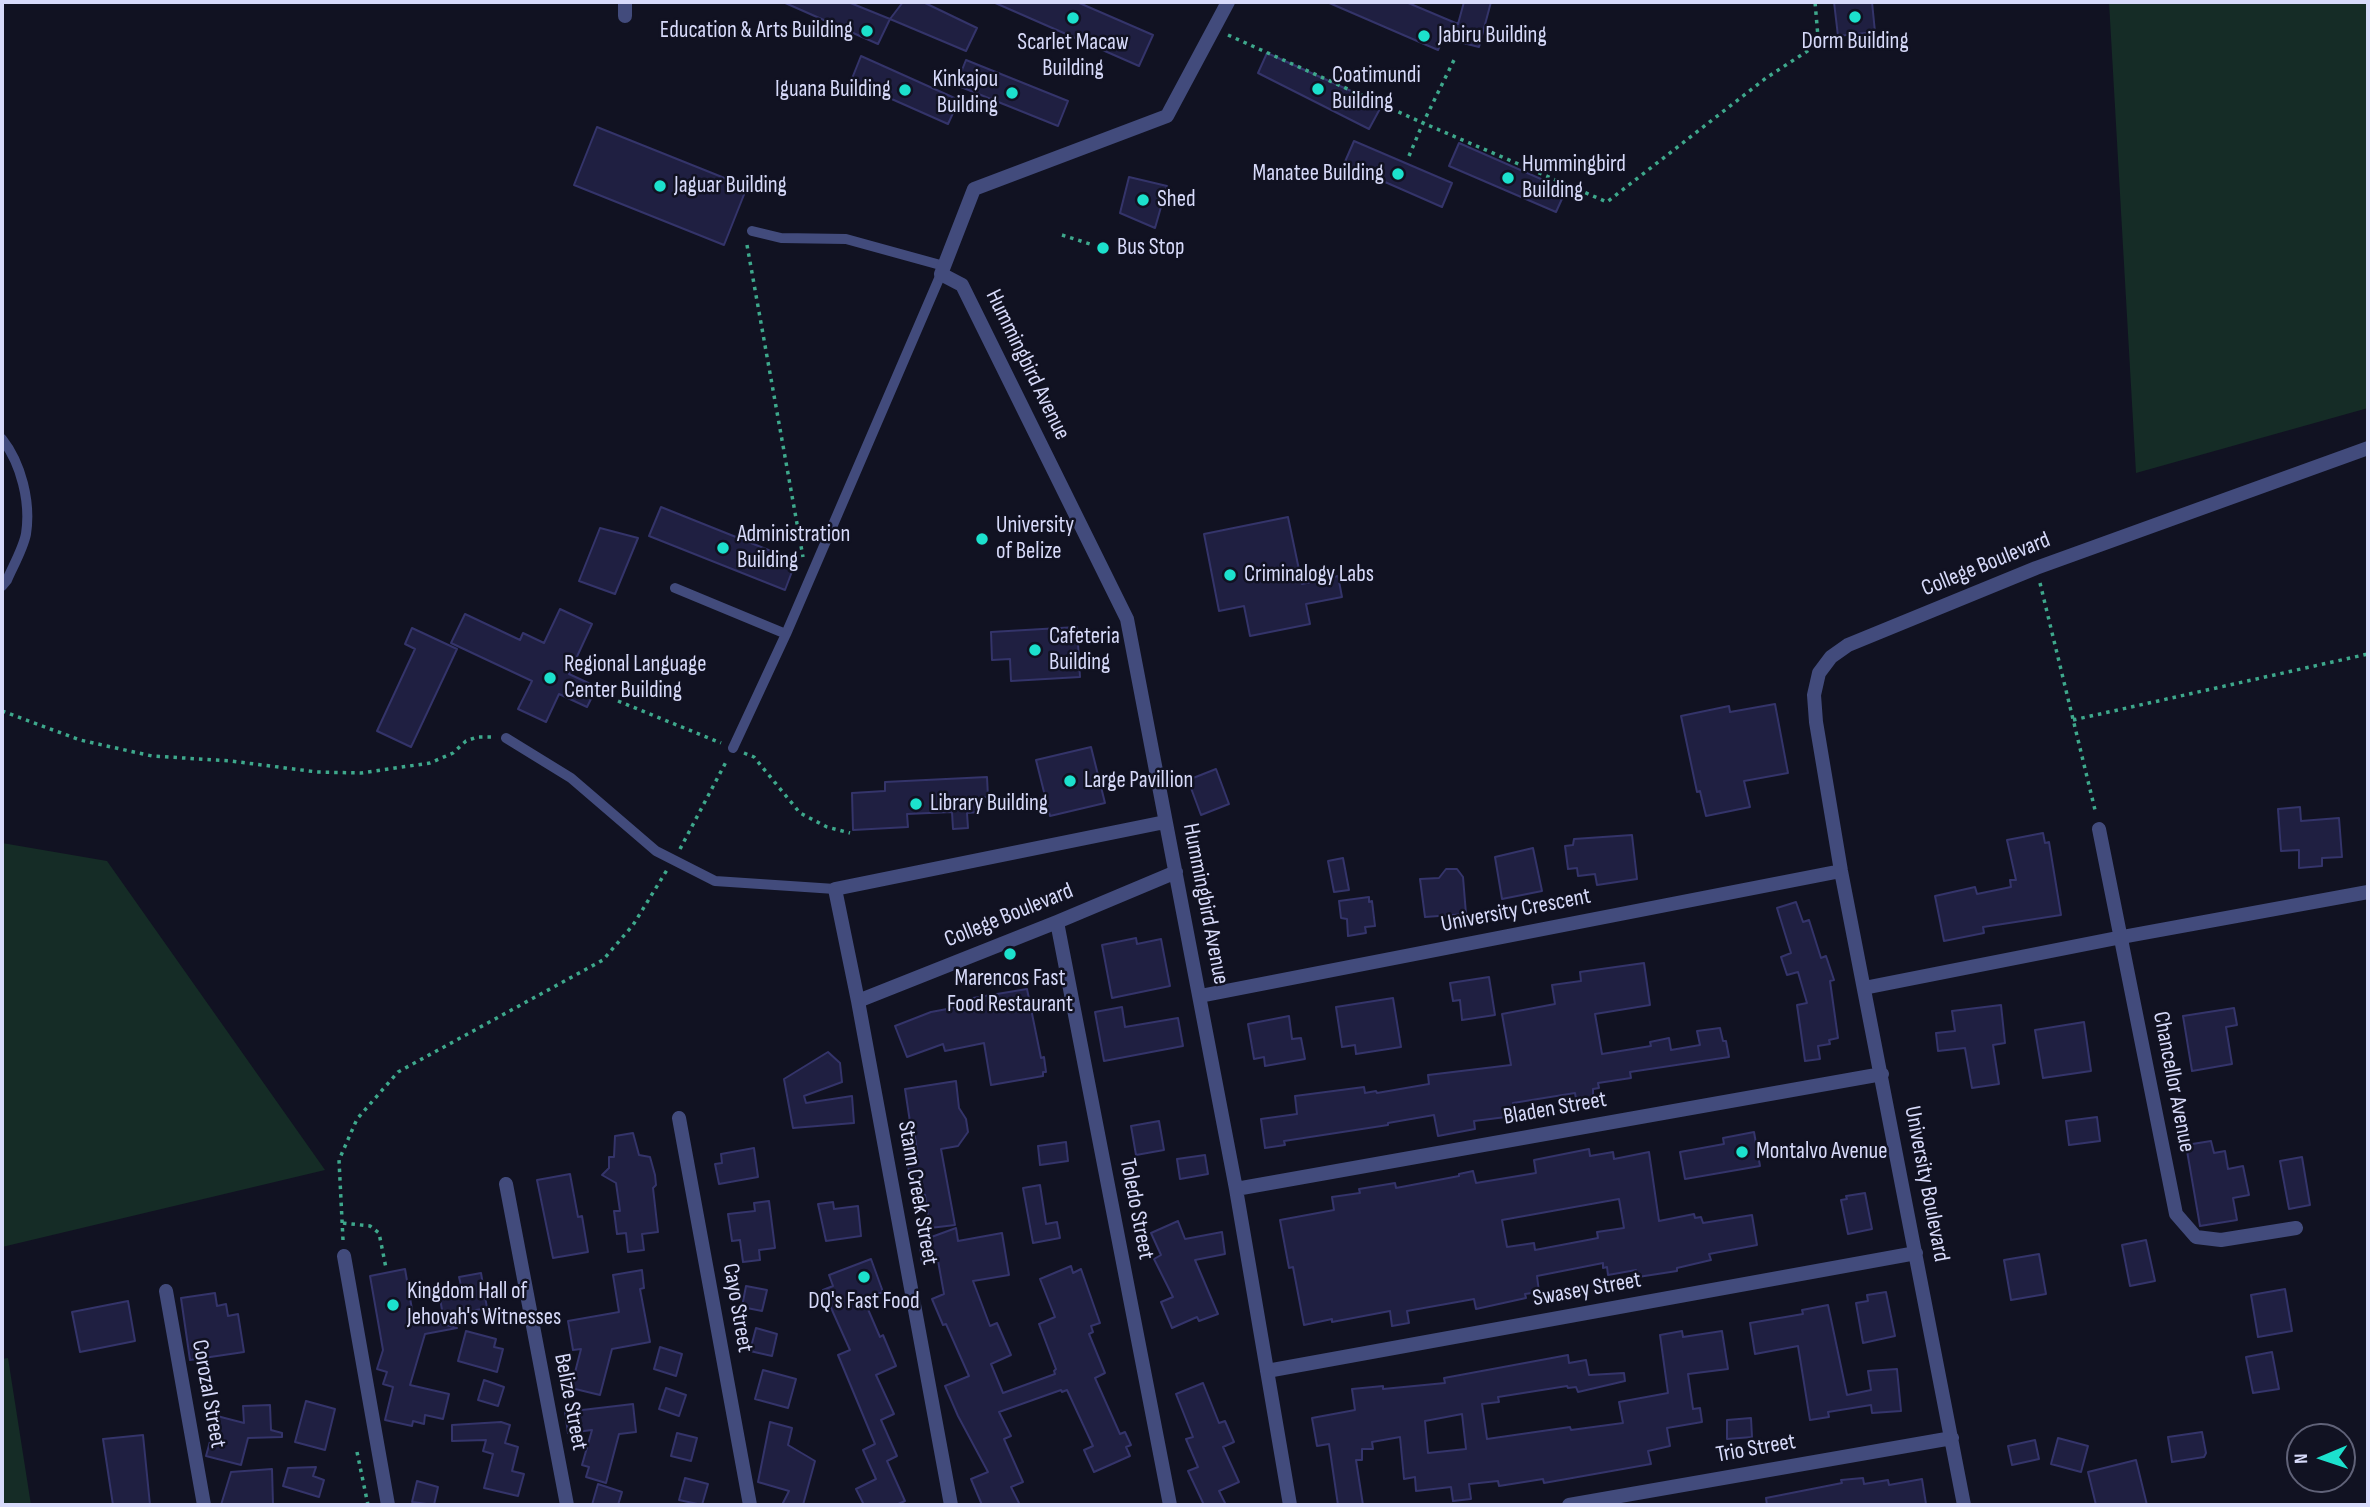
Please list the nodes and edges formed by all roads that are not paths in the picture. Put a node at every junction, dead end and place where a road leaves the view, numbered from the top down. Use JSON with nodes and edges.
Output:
{"nodes":[{"id":1,"x":1228,"y":2,"type":"edge"},
{"id":2,"x":752,"y":231,"type":"dead end"},
{"id":3,"x":942,"y":270,"type":"junction"},
{"id":4,"x":2,"y":439,"type":"edge"},
{"id":5,"x":2368,"y":448,"type":"edge"},
{"id":6,"x":2,"y":586,"type":"edge"},
{"id":7,"x":675,"y":588,"type":"dead end"},
{"id":8,"x":786,"y":634,"type":"junction"},
{"id":9,"x":506,"y":737,"type":"road end"},
{"id":10,"x":733,"y":748,"type":"road end"},
{"id":11,"x":1165,"y":822,"type":"junction"},
{"id":12,"x":2099,"y":830,"type":"road end"},
{"id":13,"x":1841,"y":871,"type":"junction"},
{"id":14,"x":1176,"y":872,"type":"junction"},
{"id":15,"x":835,"y":889,"type":"junction"},
{"id":16,"x":2368,"y":892,"type":"edge"},
{"id":17,"x":1057,"y":922,"type":"junction"},
{"id":18,"x":2122,"y":937,"type":"junction"},
{"id":19,"x":1864,"y":988,"type":"junction"},
{"id":20,"x":1200,"y":996,"type":"junction"},
{"id":21,"x":859,"y":1001,"type":"junction"},
{"id":22,"x":1882,"y":1074,"type":"junction"},
{"id":23,"x":679,"y":1118,"type":"dead end"},
{"id":24,"x":506,"y":1184,"type":"dead end"},
{"id":25,"x":1236,"y":1189,"type":"junction"},
{"id":26,"x":2296,"y":1228,"type":"dead end"},
{"id":27,"x":1916,"y":1253,"type":"junction"},
{"id":28,"x":344,"y":1255,"type":"road end"},
{"id":29,"x":166,"y":1291,"type":"dead end"},
{"id":30,"x":1266,"y":1371,"type":"junction"},
{"id":31,"x":1952,"y":1438,"type":"junction"},
{"id":32,"x":204,"y":1505,"type":"edge"},
{"id":33,"x":388,"y":1505,"type":"edge"},
{"id":34,"x":567,"y":1505,"type":"edge"},
{"id":35,"x":750,"y":1505,"type":"edge"},
{"id":36,"x":951,"y":1505,"type":"edge"},
{"id":37,"x":1170,"y":1505,"type":"edge"},
{"id":38,"x":1290,"y":1505,"type":"edge"},
{"id":39,"x":1569,"y":1505,"type":"edge"},
{"id":40,"x":1964,"y":1505,"type":"edge"}],
"edges":[{"from":1,"to":3,"type":"street"},
{"from":2,"to":3,"type":"lane"},
{"from":3,"to":8,"type":"lane"},
{"from":3,"to":11,"type":"street","name":"Hummingbird Avenue"},
{"from":4,"to":6,"type":"lane"},
{"from":5,"to":13,"type":"street","name":"College Boulevard"},
{"from":7,"to":8,"type":"lane"},
{"from":8,"to":10,"type":"lane"},
{"from":9,"to":15,"type":"lane"},
{"from":11,"to":14,"type":"street","name":"Hummingbird Avenue"},
{"from":11,"to":15,"type":"street"},
{"from":12,"to":18,"type":"street","name":"Chancellor Avenue"},
{"from":13,"to":19,"type":"street","name":"University Boulevard"},
{"from":13,"to":20,"type":"street","name":"University Crescent"},
{"from":14,"to":17,"type":"street","name":"College Boulevard"},
{"from":14,"to":20,"type":"street","name":"Hummingbird Avenue"},
{"from":15,"to":21,"type":"street","name":"Stann Creek Street"},
{"from":16,"to":18,"type":"street"},
{"from":17,"to":21,"type":"street","name":"College Boulevard"},
{"from":17,"to":37,"type":"street","name":"Toledo Street"},
{"from":18,"to":19,"type":"street"},
{"from":18,"to":26,"type":"street","name":"Chancellor Avenue"},
{"from":19,"to":22,"type":"street","name":"University Boulevard"},
{"from":20,"to":25,"type":"street","name":"Hummingbird Avenue"},
{"from":21,"to":36,"type":"street","name":"Stann Creek Street"},
{"from":22,"to":25,"type":"street","name":"Bladen Street"},
{"from":22,"to":27,"type":"street","name":"University Boulevard"},
{"from":23,"to":35,"type":"street","name":"Cayo Street"},
{"from":24,"to":34,"type":"street","name":"Belize Street"},
{"from":25,"to":30,"type":"street","name":"Hummingbird Avenue"},
{"from":27,"to":30,"type":"street","name":"Swasey Street"},
{"from":27,"to":31,"type":"street","name":"University Boulevard"},
{"from":28,"to":33,"type":"street"},
{"from":29,"to":32,"type":"street","name":"Corozal Street"},
{"from":30,"to":38,"type":"street","name":"Hummingbird Avenue"},
{"from":31,"to":39,"type":"street","name":"Trio Street"},
{"from":31,"to":40,"type":"street","name":"University Boulevard"}]}
